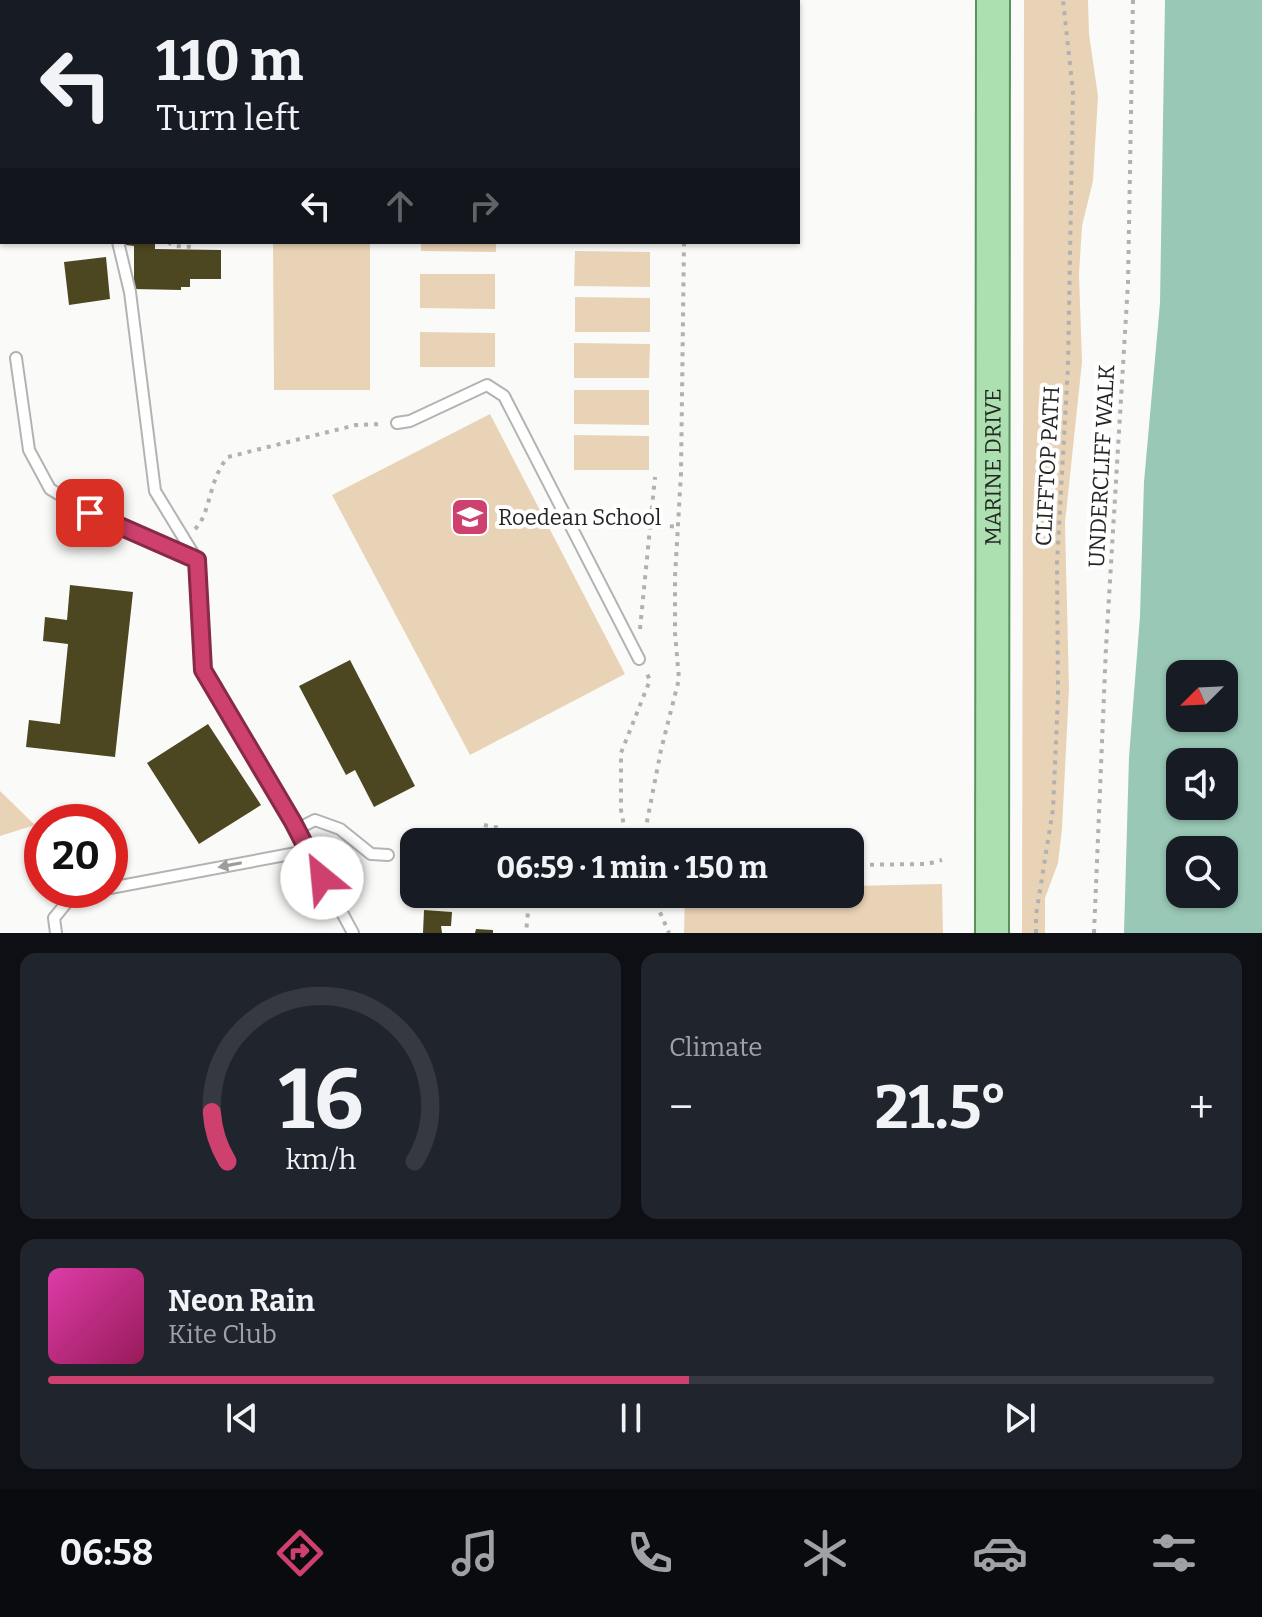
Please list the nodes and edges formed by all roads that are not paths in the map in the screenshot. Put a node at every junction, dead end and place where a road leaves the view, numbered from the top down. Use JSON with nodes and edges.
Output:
{"nodes":[{"id":1,"x":993,"y":0,"type":"edge"},
{"id":2,"x":118,"y":244,"type":"edge"},
{"id":3,"x":16,"y":358,"type":"dead end"},
{"id":4,"x":397,"y":423,"type":"dead end"},
{"id":5,"x":197,"y":560,"type":"junction"},
{"id":6,"x":639,"y":659,"type":"dead end"},
{"id":7,"x":297,"y":829,"type":"junction"},
{"id":8,"x":307,"y":851,"type":"junction"},
{"id":9,"x":388,"y":855,"type":"dead end"},
{"id":10,"x":128,"y":885,"type":"edge"},
{"id":11,"x":62,"y":908,"type":"edge"},
{"id":12,"x":56,"y":933,"type":"edge"},
{"id":13,"x":353,"y":933,"type":"edge"},
{"id":14,"x":992,"y":933,"type":"edge"}],
"edges":[{"from":1,"to":14,"type":"main road","name":"MARINE DRIVE"},
{"from":2,"to":5,"type":"lane"},
{"from":3,"to":5,"type":"lane"},
{"from":4,"to":6,"type":"lane"},
{"from":5,"to":7,"type":"lane"},
{"from":7,"to":8,"type":"lane"},
{"from":7,"to":9,"type":"lane"},
{"from":8,"to":10,"type":"lane","one_way":true},
{"from":8,"to":13,"type":"lane"},
{"from":11,"to":12,"type":"lane"}]}
